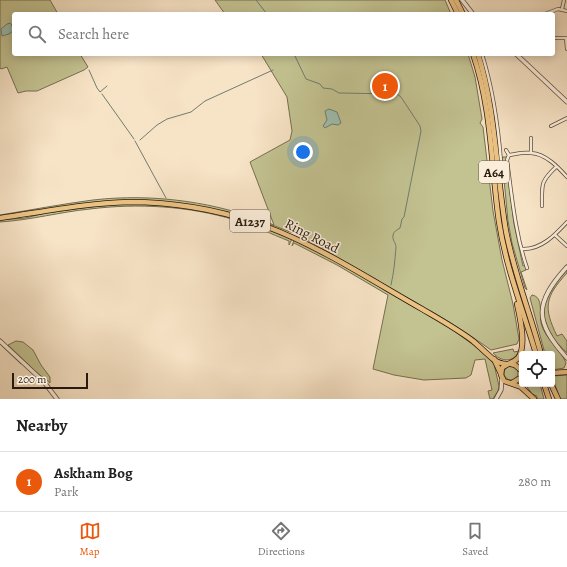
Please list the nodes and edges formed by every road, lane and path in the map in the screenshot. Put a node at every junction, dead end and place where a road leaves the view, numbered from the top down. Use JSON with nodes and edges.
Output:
{"nodes":[{"id":1,"x":452,"y":0,"type":"edge"},
{"id":2,"x":456,"y":0,"type":"edge"},
{"id":3,"x":462,"y":0,"type":"edge"},
{"id":4,"x":564,"y":0,"type":"edge"},
{"id":5,"x":562,"y":10,"type":"junction"},
{"id":6,"x":567,"y":11,"type":"edge"},
{"id":7,"x":457,"y":12,"type":"edge"},
{"id":8,"x":462,"y":12,"type":"edge"},
{"id":9,"x":471,"y":12,"type":"edge"},
{"id":10,"x":550,"y":12,"type":"edge"},
{"id":11,"x":555,"y":38,"type":"edge"},
{"id":12,"x":566,"y":38,"type":"edge"},
{"id":13,"x":567,"y":49,"type":"edge"},
{"id":14,"x":474,"y":56,"type":"edge"},
{"id":15,"x":478,"y":56,"type":"edge"},
{"id":16,"x":482,"y":56,"type":"edge"},
{"id":17,"x":518,"y":56,"type":"edge"},
{"id":18,"x":567,"y":102,"type":"edge"},
{"id":19,"x":567,"y":118,"type":"edge"},
{"id":20,"x":553,"y":126,"type":"dead end"},
{"id":21,"x":531,"y":138,"type":"dead end"},
{"id":22,"x":506,"y":150,"type":"dead end"},
{"id":23,"x":531,"y":153,"type":"junction"},
{"id":24,"x":507,"y":155,"type":"junction"},
{"id":25,"x":501,"y":156,"type":"junction"},
{"id":26,"x":501,"y":161,"type":"dead end"},
{"id":27,"x":556,"y":167,"type":"junction"},
{"id":28,"x":567,"y":178,"type":"edge"},
{"id":29,"x":542,"y":206,"type":"dead end"},
{"id":30,"x":0,"y":218,"type":"edge"},
{"id":31,"x":567,"y":222,"type":"edge"},
{"id":32,"x":555,"y":234,"type":"junction"},
{"id":33,"x":567,"y":246,"type":"edge"},
{"id":34,"x":522,"y":249,"type":"junction"},
{"id":35,"x":567,"y":267,"type":"edge"},
{"id":36,"x":527,"y":268,"type":"dead end"},
{"id":37,"x":516,"y":290,"type":"junction"},
{"id":38,"x":0,"y":341,"type":"edge"},
{"id":39,"x":535,"y":351,"type":"edge"},
{"id":40,"x":540,"y":351,"type":"edge"},
{"id":41,"x":567,"y":358,"type":"edge"},
{"id":42,"x":494,"y":359,"type":"junction"},
{"id":43,"x":509,"y":364,"type":"junction"},
{"id":44,"x":519,"y":368,"type":"edge"},
{"id":45,"x":567,"y":372,"type":"edge"},
{"id":46,"x":555,"y":373,"type":"edge"},
{"id":47,"x":501,"y":376,"type":"junction"},
{"id":48,"x":519,"y":379,"type":"edge"},
{"id":49,"x":511,"y":383,"type":"junction"},
{"id":50,"x":545,"y":387,"type":"edge"},
{"id":51,"x":552,"y":387,"type":"edge"},
{"id":52,"x":552,"y":387,"type":"edge"},
{"id":53,"x":501,"y":390,"type":"junction"},
{"id":54,"x":57,"y":399,"type":"edge"},
{"id":55,"x":496,"y":399,"type":"edge"},
{"id":56,"x":534,"y":399,"type":"edge"},
{"id":57,"x":549,"y":399,"type":"edge"},
{"id":58,"x":554,"y":399,"type":"edge"},
{"id":59,"x":558,"y":399,"type":"edge"}],
"edges":[{"from":1,"to":7,"type":"highway"},
{"from":2,"to":8,"type":"highway"},
{"from":3,"to":9,"type":"street"},
{"from":4,"to":5,"type":"street"},
{"from":5,"to":6,"type":"street"},
{"from":5,"to":10,"type":"street"},
{"from":11,"to":12,"type":"street"},
{"from":12,"to":13,"type":"street"},
{"from":14,"to":37,"type":"highway","number":"A64"},
{"from":15,"to":40,"type":"highway","number":"A64"},
{"from":16,"to":25,"type":"street"},
{"from":17,"to":18,"type":"street"},
{"from":19,"to":20,"type":"street"},
{"from":21,"to":23,"type":"street"},
{"from":22,"to":24,"type":"street"},
{"from":23,"to":24,"type":"street"},
{"from":23,"to":27,"type":"street"},
{"from":24,"to":25,"type":"street"},
{"from":24,"to":34,"type":"street"},
{"from":25,"to":26,"type":"street"},
{"from":27,"to":28,"type":"street"},
{"from":27,"to":29,"type":"street"},
{"from":30,"to":42,"type":"highway","name":"Ring Road","number":"A1237"},
{"from":31,"to":32,"type":"street"},
{"from":32,"to":33,"type":"street"},
{"from":32,"to":34,"type":"street"},
{"from":34,"to":36,"type":"street"},
{"from":35,"to":41,"type":"street"},
{"from":37,"to":39,"type":"highway","number":"A64"},
{"from":37,"to":43,"type":"highway"},
{"from":38,"to":54,"type":"street"},
{"from":42,"to":43,"type":"highway","name":"Ring Road","number":"A1237"},
{"from":42,"to":47,"type":"highway","name":"Ring Road","number":"A1237"},
{"from":43,"to":44,"type":"highway"},
{"from":43,"to":47,"type":"highway"},
{"from":45,"to":46,"type":"highway"},
{"from":47,"to":49,"type":"highway"},
{"from":47,"to":53,"type":"street"},
{"from":48,"to":49,"type":"highway"},
{"from":49,"to":53,"type":"street"},
{"from":49,"to":56,"type":"highway"},
{"from":50,"to":57,"type":"highway"},
{"from":51,"to":58,"type":"highway"},
{"from":52,"to":59,"type":"highway"},
{"from":53,"to":55,"type":"street"}]}
